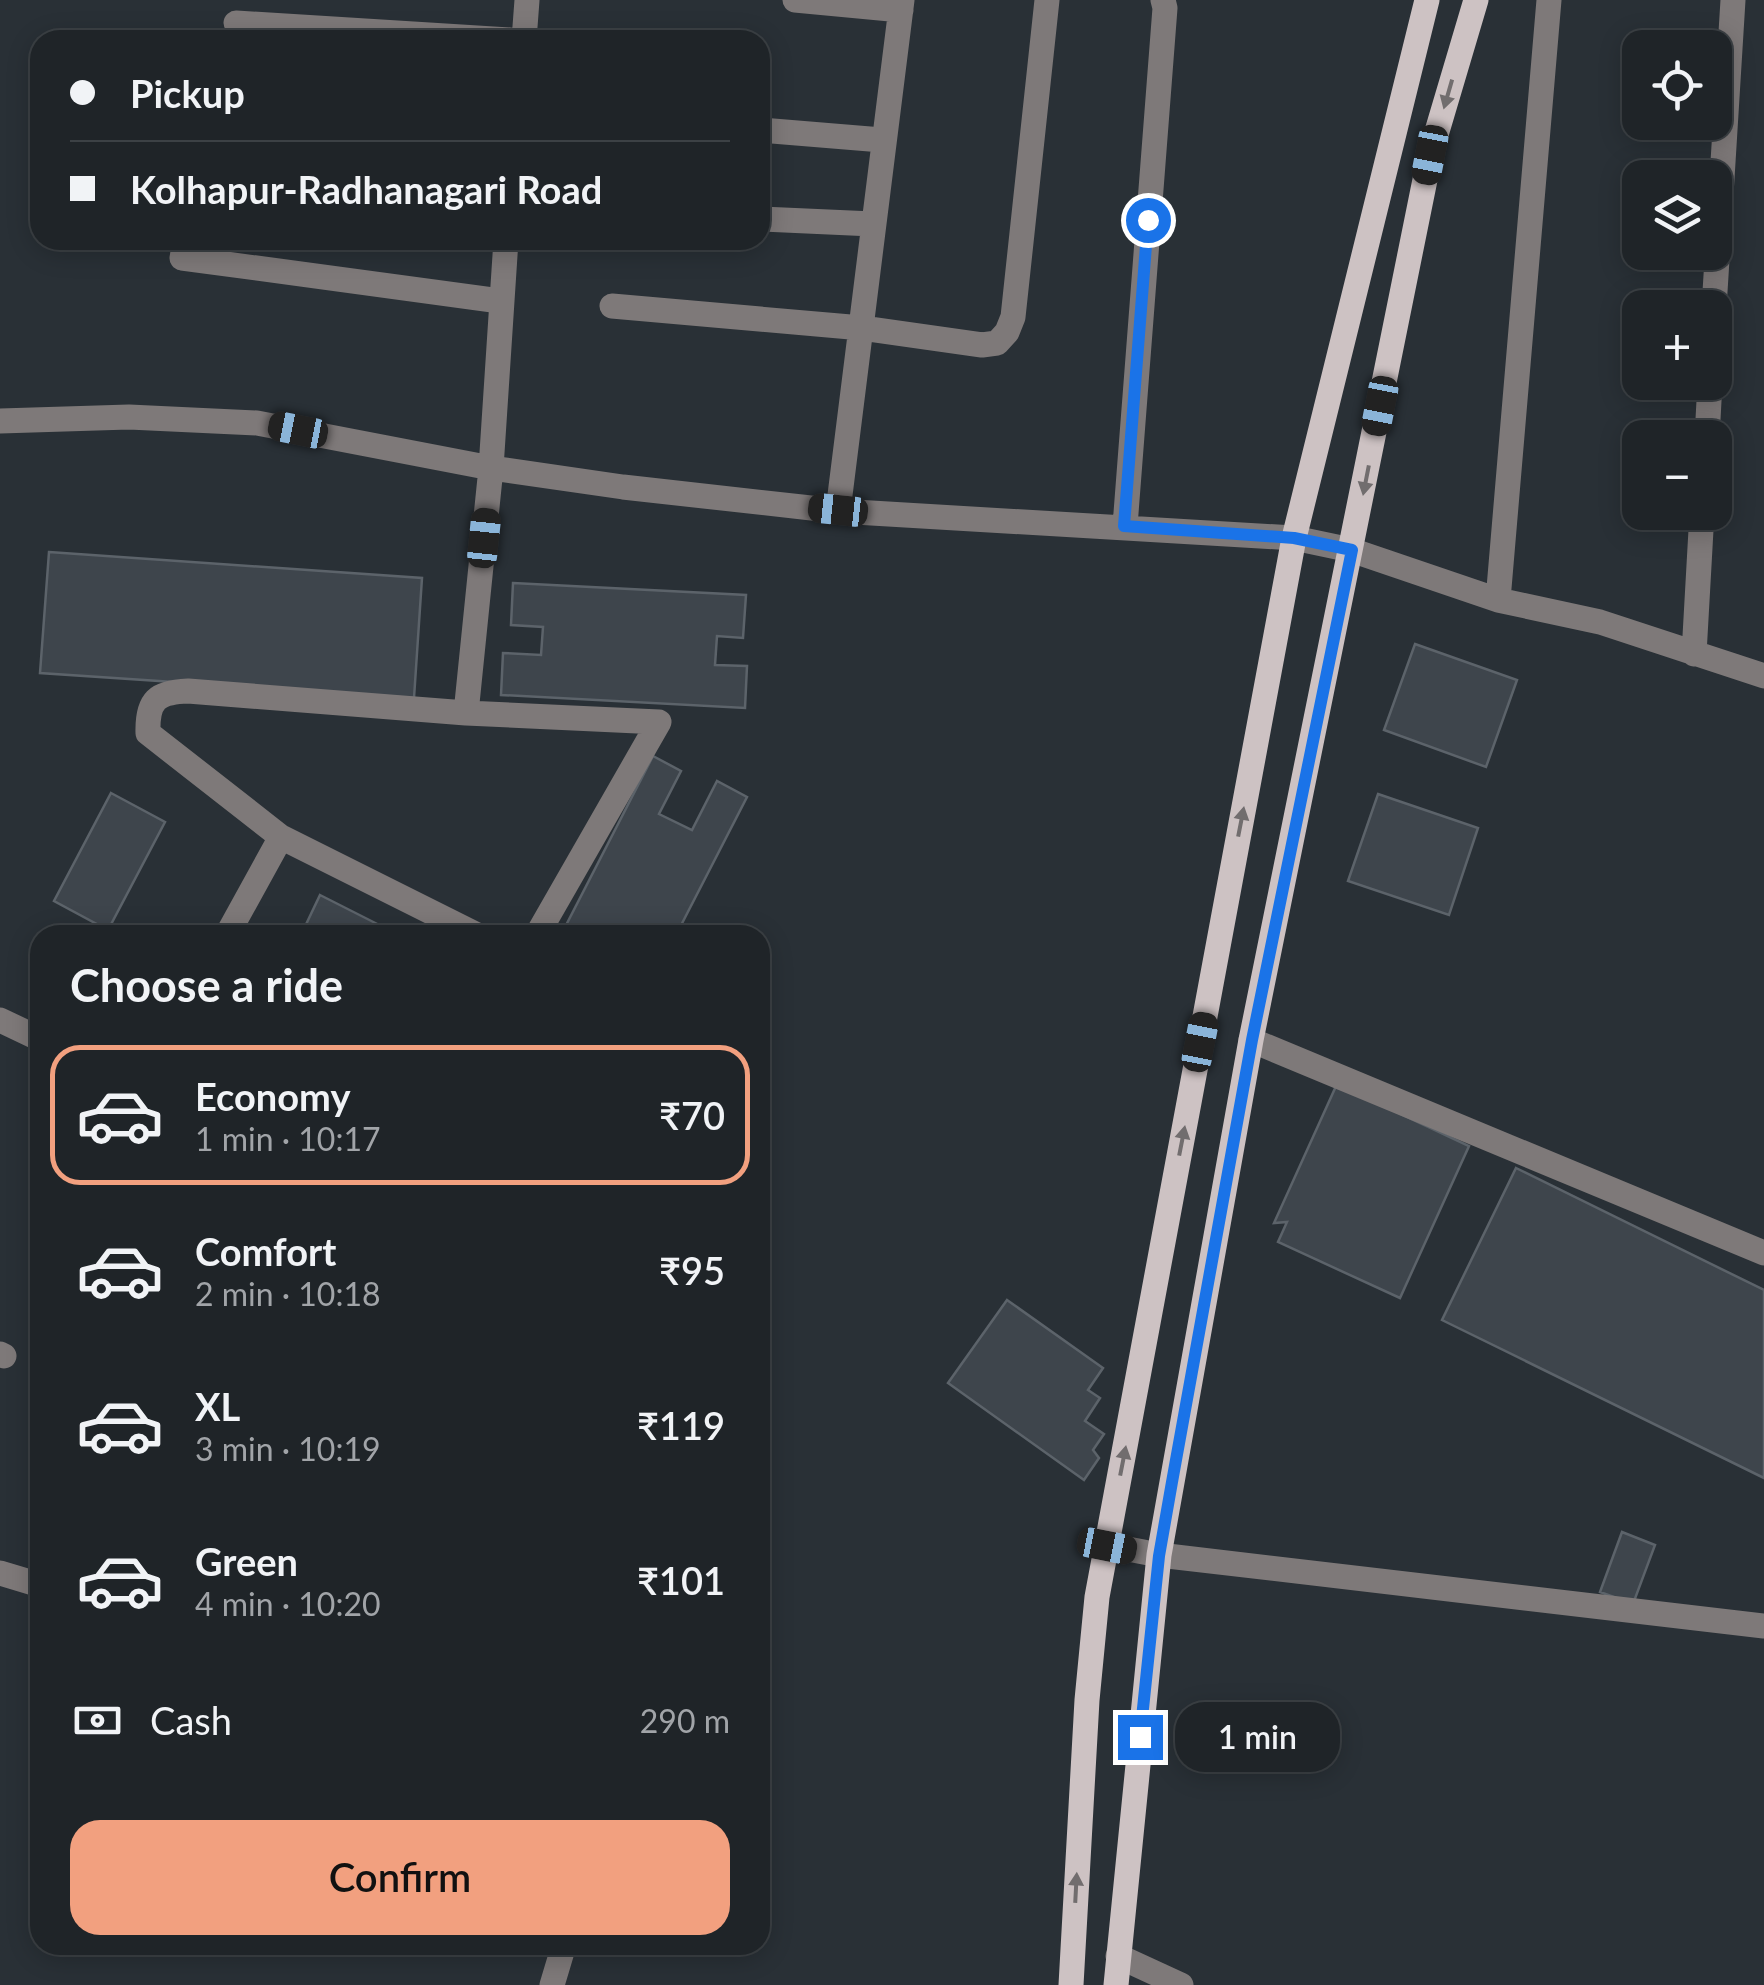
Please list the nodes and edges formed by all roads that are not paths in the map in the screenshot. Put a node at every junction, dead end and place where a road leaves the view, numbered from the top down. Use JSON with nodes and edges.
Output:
{"nodes":[{"id":1,"x":527,"y":0,"type":"edge"},
{"id":2,"x":795,"y":0,"type":"edge"},
{"id":3,"x":1047,"y":0,"type":"edge"},
{"id":4,"x":1163,"y":0,"type":"edge"},
{"id":5,"x":1428,"y":0,"type":"edge"},
{"id":6,"x":1476,"y":0,"type":"edge"},
{"id":7,"x":1549,"y":0,"type":"edge"},
{"id":8,"x":1732,"y":0,"type":"edge"},
{"id":9,"x":901,"y":5,"type":"edge"},
{"id":10,"x":237,"y":21,"type":"edge"},
{"id":11,"x":366,"y":30,"type":"edge"},
{"id":12,"x":525,"y":30,"type":"edge"},
{"id":13,"x":770,"y":131,"type":"edge"},
{"id":14,"x":882,"y":140,"type":"junction"},
{"id":15,"x":770,"y":219,"type":"edge"},
{"id":16,"x":873,"y":224,"type":"junction"},
{"id":17,"x":184,"y":250,"type":"edge"},
{"id":18,"x":505,"y":250,"type":"edge"},
{"id":19,"x":1715,"y":290,"type":"edge"},
{"id":20,"x":500,"y":301,"type":"junction"},
{"id":21,"x":612,"y":306,"type":"dead end"},
{"id":22,"x":862,"y":328,"type":"junction"},
{"id":23,"x":0,"y":421,"type":"edge"},
{"id":24,"x":490,"y":468,"type":"junction"},
{"id":25,"x":838,"y":510,"type":"junction"},
{"id":26,"x":1124,"y":526,"type":"junction"},
{"id":27,"x":1701,"y":530,"type":"edge"},
{"id":28,"x":1294,"y":538,"type":"junction"},
{"id":29,"x":1352,"y":550,"type":"junction"},
{"id":30,"x":1498,"y":600,"type":"junction"},
{"id":31,"x":1694,"y":654,"type":"junction"},
{"id":32,"x":1764,"y":676,"type":"edge"},
{"id":33,"x":466,"y":713,"type":"junction"},
{"id":34,"x":280,"y":838,"type":"junction"},
{"id":35,"x":232,"y":925,"type":"edge"},
{"id":36,"x":457,"y":925,"type":"edge"},
{"id":37,"x":543,"y":925,"type":"edge"},
{"id":38,"x":0,"y":1020,"type":"edge"},
{"id":39,"x":30,"y":1034,"type":"edge"},
{"id":40,"x":1252,"y":1040,"type":"junction"},
{"id":41,"x":1764,"y":1253,"type":"edge"},
{"id":42,"x":1107,"y":1546,"type":"junction"},
{"id":43,"x":1159,"y":1556,"type":"junction"},
{"id":44,"x":0,"y":1574,"type":"edge"},
{"id":45,"x":30,"y":1583,"type":"edge"},
{"id":46,"x":1764,"y":1626,"type":"edge"},
{"id":47,"x":561,"y":1955,"type":"edge"},
{"id":48,"x":1118,"y":1956,"type":"junction"},
{"id":49,"x":552,"y":1985,"type":"edge"},
{"id":50,"x":1070,"y":1985,"type":"edge"},
{"id":51,"x":1116,"y":1985,"type":"edge"},
{"id":52,"x":1181,"y":1985,"type":"edge"}],
"edges":[{"from":1,"to":12,"type":"street"},
{"from":2,"to":9,"type":"street"},
{"from":3,"to":22,"type":"street"},
{"from":4,"to":26,"type":"street"},
{"from":5,"to":28,"type":"main road"},
{"from":6,"to":29,"type":"main road","one_way":true},
{"from":7,"to":30,"type":"street"},
{"from":8,"to":19,"type":"street"},
{"from":9,"to":14,"type":"street"},
{"from":10,"to":11,"type":"street"},
{"from":13,"to":14,"type":"street"},
{"from":14,"to":16,"type":"street"},
{"from":15,"to":16,"type":"street"},
{"from":16,"to":22,"type":"street"},
{"from":17,"to":20,"type":"street"},
{"from":18,"to":20,"type":"street"},
{"from":20,"to":24,"type":"street"},
{"from":21,"to":22,"type":"street"},
{"from":22,"to":25,"type":"street"},
{"from":23,"to":24,"type":"street"},
{"from":24,"to":25,"type":"street"},
{"from":24,"to":33,"type":"street"},
{"from":25,"to":26,"type":"street"},
{"from":26,"to":28,"type":"street"},
{"from":27,"to":31,"type":"street"},
{"from":28,"to":29,"type":"street"},
{"from":42,"to":28,"type":"main road","one_way":true},
{"from":29,"to":30,"type":"street"},
{"from":29,"to":40,"type":"main road"},
{"from":30,"to":31,"type":"street"},
{"from":31,"to":32,"type":"street"},
{"from":33,"to":34,"type":"street"},
{"from":33,"to":37,"type":"street"},
{"from":34,"to":35,"type":"street"},
{"from":34,"to":36,"type":"street"},
{"from":38,"to":39,"type":"street"},
{"from":40,"to":41,"type":"street"},
{"from":40,"to":43,"type":"main road"},
{"from":42,"to":43,"type":"street"},
{"from":50,"to":42,"type":"main road","one_way":true},
{"from":43,"to":46,"type":"street"},
{"from":43,"to":48,"type":"main road"},
{"from":44,"to":45,"type":"street"},
{"from":47,"to":49,"type":"street"},
{"from":48,"to":51,"type":"main road"},
{"from":48,"to":52,"type":"street"}]}
